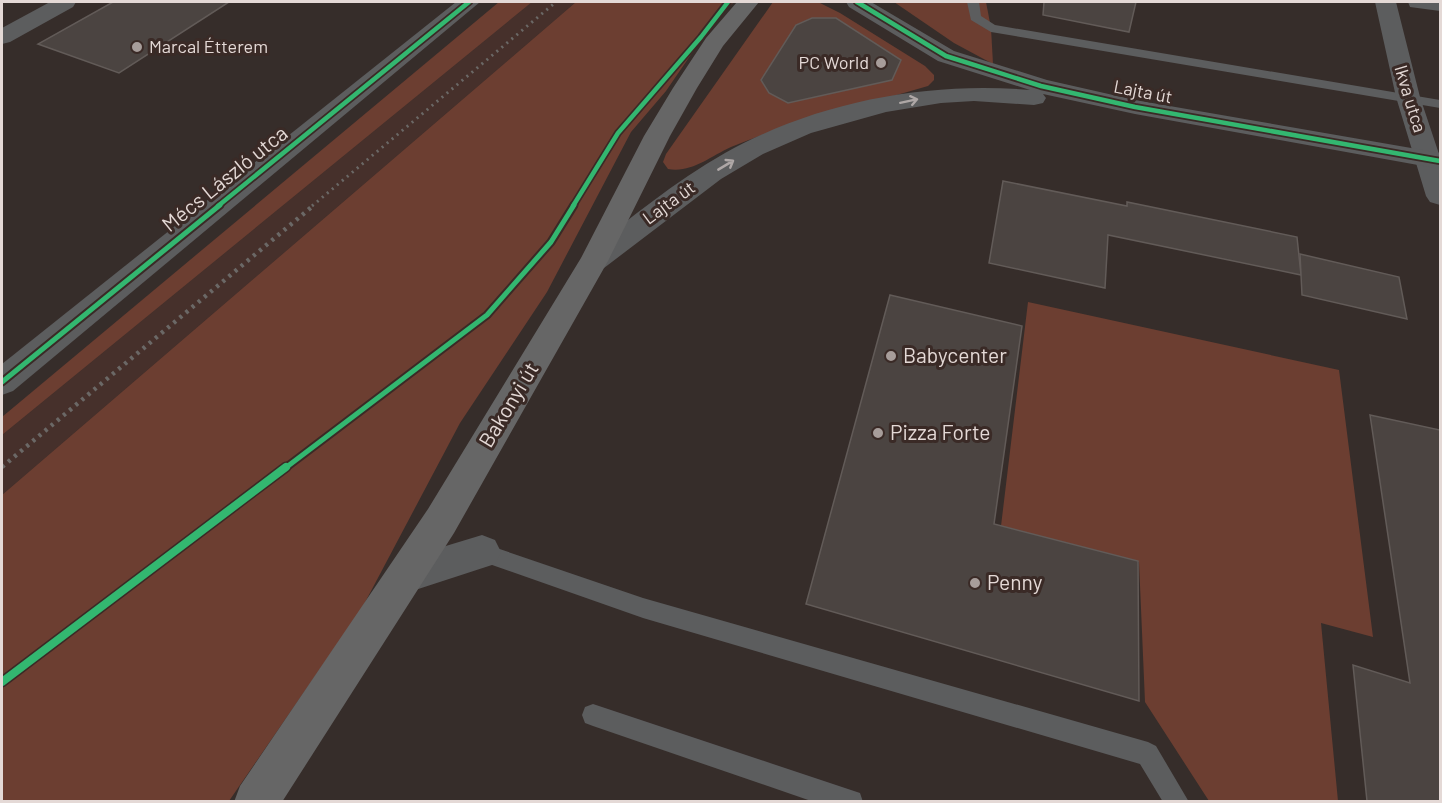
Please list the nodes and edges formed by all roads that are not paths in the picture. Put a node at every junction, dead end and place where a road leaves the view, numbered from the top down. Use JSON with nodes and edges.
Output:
{"nodes":[{"id":1,"x":65,"y":2,"type":"edge"},
{"id":2,"x":469,"y":2,"type":"edge"},
{"id":3,"x":748,"y":2,"type":"edge"},
{"id":4,"x":857,"y":2,"type":"edge"},
{"id":5,"x":973,"y":2,"type":"edge"},
{"id":6,"x":1385,"y":2,"type":"edge"},
{"id":7,"x":1419,"y":2,"type":"edge"},
{"id":8,"x":1440,"y":5,"type":"edge"},
{"id":9,"x":2,"y":37,"type":"edge"},
{"id":10,"x":1408,"y":97,"type":"junction"},
{"id":11,"x":1440,"y":104,"type":"edge"},
{"id":12,"x":1135,"y":107,"type":"junction"},
{"id":13,"x":1434,"y":160,"type":"edge"},
{"id":14,"x":1440,"y":196,"type":"edge"},
{"id":15,"x":594,"y":261,"type":"junction"},
{"id":16,"x":2,"y":382,"type":"edge"},
{"id":17,"x":441,"y":520,"type":"junction"},
{"id":18,"x":482,"y":552,"type":"junction"},
{"id":19,"x":406,"y":575,"type":"junction"},
{"id":20,"x":593,"y":715,"type":"dead end"},
{"id":21,"x":256,"y":801,"type":"edge"},
{"id":22,"x":851,"y":801,"type":"edge"},
{"id":23,"x":1178,"y":801,"type":"edge"}],
"edges":[{"from":1,"to":9,"type":"street"},
{"from":2,"to":16,"type":"street","name":"Mécs László utca"},
{"from":3,"to":15,"type":"main road","name":"Bakonyi út"},
{"from":4,"to":12,"type":"street","name":"Lajta út"},
{"from":5,"to":10,"type":"lane","name":"Lajta út"},
{"from":6,"to":10,"type":"street","name":"Ikva utca"},
{"from":7,"to":8,"type":"street"},
{"from":10,"to":11,"type":"lane","name":"Lajta út"},
{"from":10,"to":13,"type":"street","name":"Ikva utca"},
{"from":12,"to":13,"type":"street","name":"Lajta út"},
{"from":15,"to":12,"type":"street","name":"Lajta út","one_way":true},
{"from":13,"to":14,"type":"street","name":"Ikva utca"},
{"from":15,"to":17,"type":"main road","name":"Bakonyi út"},
{"from":17,"to":18,"type":"street"},
{"from":17,"to":19,"type":"main road","name":"Bakonyi út"},
{"from":18,"to":19,"type":"street"},
{"from":18,"to":23,"type":"lane"},
{"from":19,"to":21,"type":"main road","name":"Bakonyi út"},
{"from":20,"to":22,"type":"lane"}]}
